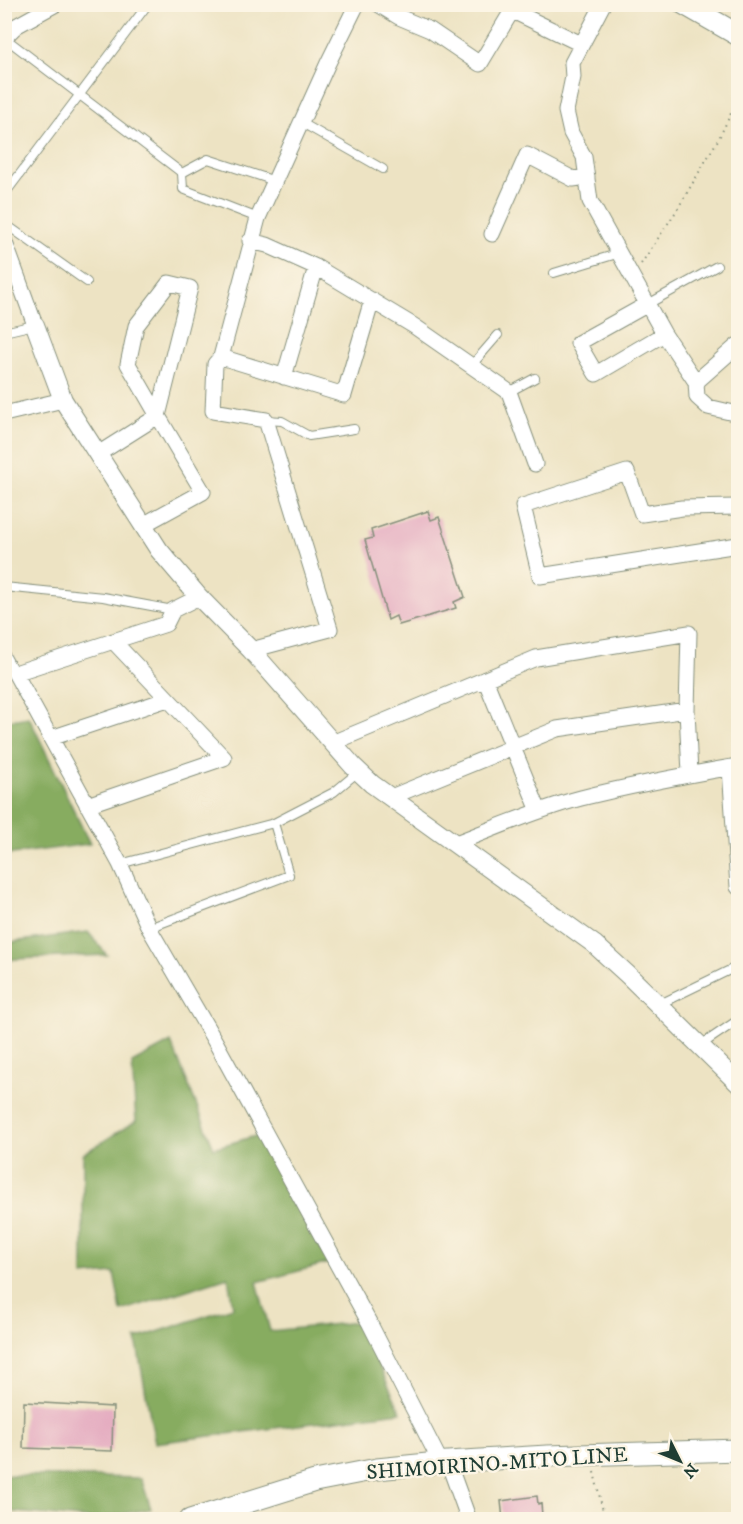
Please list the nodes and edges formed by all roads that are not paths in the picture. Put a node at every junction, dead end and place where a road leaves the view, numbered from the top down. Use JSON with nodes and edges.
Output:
{"nodes":[{"id":1,"x":56,"y":4,"type":"edge"},
{"id":2,"x":148,"y":4,"type":"edge"},
{"id":3,"x":357,"y":4,"type":"edge"},
{"id":4,"x":378,"y":4,"type":"edge"},
{"id":5,"x":603,"y":4,"type":"edge"},
{"id":6,"x":684,"y":4,"type":"edge"},
{"id":7,"x":514,"y":8,"type":"edge"},
{"id":8,"x":738,"y":34,"type":"edge"},
{"id":9,"x":4,"y":38,"type":"edge"},
{"id":10,"x":581,"y":44,"type":"junction"},
{"id":11,"x":80,"y":95,"type":"junction"},
{"id":12,"x":302,"y":123,"type":"junction"},
{"id":13,"x":383,"y":169,"type":"dead end"},
{"id":14,"x":182,"y":173,"type":"junction"},
{"id":15,"x":587,"y":177,"type":"junction"},
{"id":16,"x":275,"y":181,"type":"junction"},
{"id":17,"x":4,"y":195,"type":"edge"},
{"id":18,"x":258,"y":218,"type":"junction"},
{"id":19,"x":4,"y":223,"type":"edge"},
{"id":20,"x":492,"y":234,"type":"dead end"},
{"id":21,"x":4,"y":240,"type":"edge"},
{"id":22,"x":250,"y":242,"type":"junction"},
{"id":23,"x":620,"y":253,"type":"junction"},
{"id":24,"x":717,"y":266,"type":"dead end"},
{"id":25,"x":316,"y":267,"type":"junction"},
{"id":26,"x":554,"y":273,"type":"dead end"},
{"id":27,"x":87,"y":282,"type":"dead end"},
{"id":28,"x":372,"y":300,"type":"junction"},
{"id":29,"x":648,"y":304,"type":"junction"},
{"id":30,"x":35,"y":325,"type":"junction"},
{"id":31,"x":4,"y":332,"type":"edge"},
{"id":32,"x":664,"y":334,"type":"junction"},
{"id":33,"x":498,"y":335,"type":"dead end"},
{"id":34,"x":738,"y":345,"type":"edge"},
{"id":35,"x":221,"y":357,"type":"junction"},
{"id":36,"x":472,"y":365,"type":"junction"},
{"id":37,"x":284,"y":377,"type":"junction"},
{"id":38,"x":535,"y":378,"type":"dead end"},
{"id":39,"x":696,"y":382,"type":"junction"},
{"id":40,"x":509,"y":392,"type":"junction"},
{"id":41,"x":63,"y":400,"type":"junction"},
{"id":42,"x":4,"y":414,"type":"edge"},
{"id":43,"x":738,"y":414,"type":"edge"},
{"id":44,"x":158,"y":416,"type":"junction"},
{"id":45,"x":266,"y":420,"type":"junction"},
{"id":46,"x":354,"y":429,"type":"dead end"},
{"id":47,"x":98,"y":454,"type":"junction"},
{"id":48,"x":535,"y":464,"type":"dead end"},
{"id":49,"x":738,"y":507,"type":"edge"},
{"id":50,"x":143,"y":525,"type":"junction"},
{"id":51,"x":738,"y":545,"type":"edge"},
{"id":52,"x":4,"y":587,"type":"edge"},
{"id":53,"x":199,"y":597,"type":"junction"},
{"id":54,"x":173,"y":610,"type":"junction"},
{"id":55,"x":113,"y":641,"type":"junction"},
{"id":56,"x":250,"y":650,"type":"junction"},
{"id":57,"x":4,"y":653,"type":"edge"},
{"id":58,"x":15,"y":673,"type":"junction"},
{"id":59,"x":485,"y":679,"type":"junction"},
{"id":60,"x":168,"y":699,"type":"junction"},
{"id":61,"x":687,"y":710,"type":"junction"},
{"id":62,"x":51,"y":738,"type":"junction"},
{"id":63,"x":332,"y":743,"type":"junction"},
{"id":64,"x":514,"y":747,"type":"junction"},
{"id":65,"x":734,"y":767,"type":"edge"},
{"id":66,"x":359,"y":771,"type":"junction"},
{"id":67,"x":690,"y":774,"type":"junction"},
{"id":68,"x":391,"y":797,"type":"junction"},
{"id":69,"x":87,"y":805,"type":"junction"},
{"id":70,"x":538,"y":811,"type":"junction"},
{"id":71,"x":274,"y":823,"type":"junction"},
{"id":72,"x":456,"y":843,"type":"junction"},
{"id":73,"x":120,"y":864,"type":"junction"},
{"id":74,"x":738,"y":887,"type":"edge"},
{"id":75,"x":149,"y":928,"type":"junction"},
{"id":76,"x":738,"y":966,"type":"edge"},
{"id":77,"x":659,"y":1005,"type":"junction"},
{"id":78,"x":738,"y":1020,"type":"edge"},
{"id":79,"x":701,"y":1045,"type":"junction"},
{"id":80,"x":736,"y":1078,"type":"edge"},
{"id":81,"x":738,"y":1450,"type":"edge"},
{"id":82,"x":445,"y":1462,"type":"junction"},
{"id":83,"x":192,"y":1519,"type":"edge"},
{"id":84,"x":469,"y":1520,"type":"edge"}],
"edges":[{"from":1,"to":9,"type":"street"},
{"from":2,"to":11,"type":"lane"},
{"from":3,"to":12,"type":"street"},
{"from":4,"to":7,"type":"street"},
{"from":5,"to":10,"type":"street"},
{"from":6,"to":8,"type":"main road"},
{"from":7,"to":10,"type":"street"},
{"from":9,"to":11,"type":"lane"},
{"from":10,"to":15,"type":"street"},
{"from":11,"to":14,"type":"lane"},
{"from":11,"to":17,"type":"lane"},
{"from":12,"to":13,"type":"lane"},
{"from":12,"to":16,"type":"street"},
{"from":14,"to":16,"type":"lane"},
{"from":14,"to":18,"type":"lane"},
{"from":15,"to":20,"type":"street"},
{"from":15,"to":23,"type":"street"},
{"from":16,"to":18,"type":"street"},
{"from":18,"to":22,"type":"street"},
{"from":19,"to":27,"type":"lane"},
{"from":21,"to":30,"type":"street"},
{"from":22,"to":25,"type":"street"},
{"from":22,"to":35,"type":"street"},
{"from":23,"to":26,"type":"lane"},
{"from":23,"to":29,"type":"street"},
{"from":24,"to":29,"type":"lane"},
{"from":25,"to":28,"type":"street"},
{"from":25,"to":37,"type":"street"},
{"from":28,"to":36,"type":"street"},
{"from":28,"to":37,"type":"street"},
{"from":29,"to":32,"type":"street"},
{"from":29,"to":32,"type":"street"},
{"from":30,"to":31,"type":"lane"},
{"from":30,"to":41,"type":"street"},
{"from":32,"to":39,"type":"street"},
{"from":33,"to":36,"type":"lane"},
{"from":34,"to":39,"type":"street"},
{"from":35,"to":37,"type":"street"},
{"from":35,"to":45,"type":"street"},
{"from":36,"to":40,"type":"street"},
{"from":38,"to":40,"type":"lane"},
{"from":39,"to":43,"type":"street"},
{"from":40,"to":48,"type":"street"},
{"from":41,"to":42,"type":"street"},
{"from":41,"to":47,"type":"street"},
{"from":44,"to":44,"type":"street"},
{"from":44,"to":47,"type":"street"},
{"from":44,"to":50,"type":"street"},
{"from":45,"to":46,"type":"lane"},
{"from":45,"to":56,"type":"street"},
{"from":47,"to":50,"type":"street"},
{"from":49,"to":51,"type":"street"},
{"from":50,"to":53,"type":"street"},
{"from":52,"to":54,"type":"lane"},
{"from":53,"to":54,"type":"street"},
{"from":53,"to":56,"type":"street"},
{"from":54,"to":55,"type":"street"},
{"from":55,"to":58,"type":"street"},
{"from":55,"to":60,"type":"street"},
{"from":56,"to":63,"type":"street"},
{"from":57,"to":58,"type":"lane"},
{"from":58,"to":62,"type":"street"},
{"from":59,"to":61,"type":"street"},
{"from":59,"to":63,"type":"street"},
{"from":59,"to":64,"type":"street"},
{"from":60,"to":62,"type":"street"},
{"from":60,"to":69,"type":"street"},
{"from":61,"to":64,"type":"street"},
{"from":61,"to":67,"type":"street"},
{"from":62,"to":69,"type":"street"},
{"from":63,"to":66,"type":"street"},
{"from":64,"to":68,"type":"street"},
{"from":64,"to":70,"type":"street"},
{"from":65,"to":67,"type":"street"},
{"from":65,"to":74,"type":"street"},
{"from":66,"to":68,"type":"street"},
{"from":66,"to":71,"type":"lane"},
{"from":67,"to":70,"type":"street"},
{"from":68,"to":72,"type":"street"},
{"from":69,"to":73,"type":"street"},
{"from":70,"to":72,"type":"street"},
{"from":71,"to":73,"type":"lane"},
{"from":71,"to":75,"type":"lane"},
{"from":72,"to":77,"type":"street"},
{"from":73,"to":75,"type":"street"},
{"from":75,"to":82,"type":"street"},
{"from":76,"to":77,"type":"lane"},
{"from":77,"to":79,"type":"street"},
{"from":78,"to":79,"type":"lane"},
{"from":79,"to":80,"type":"street"},
{"from":81,"to":82,"type":"main road","name":"SHIMOIRINO-MITO LINE"},
{"from":82,"to":83,"type":"main road","name":"SHIMOIRINO-MITO LINE"},
{"from":82,"to":84,"type":"street"}]}
